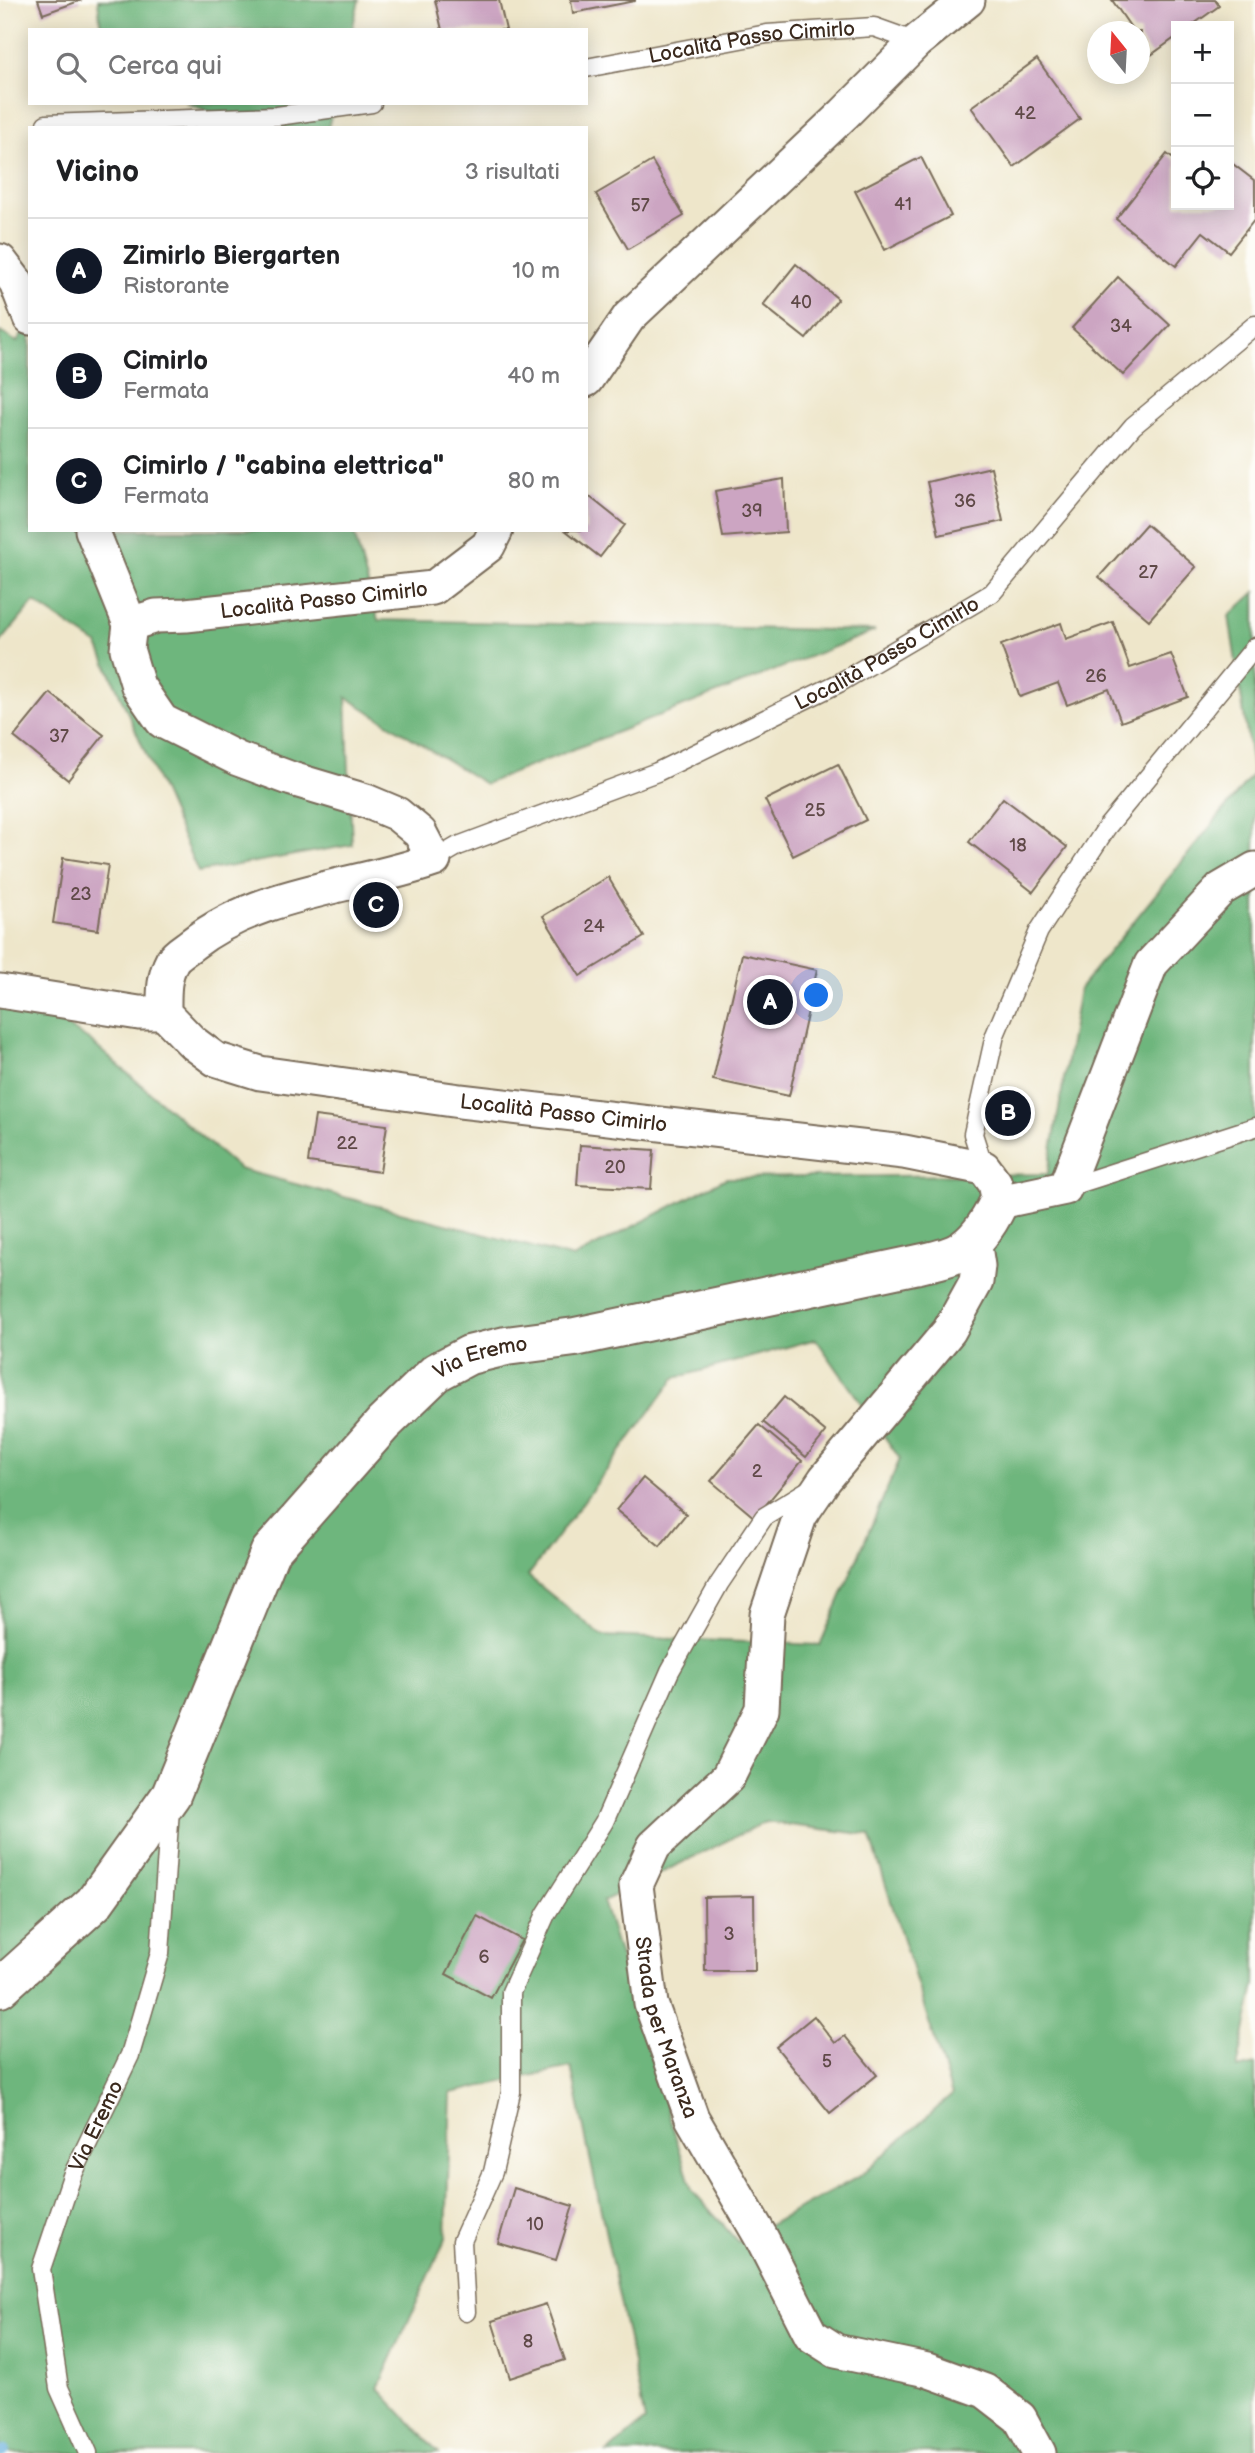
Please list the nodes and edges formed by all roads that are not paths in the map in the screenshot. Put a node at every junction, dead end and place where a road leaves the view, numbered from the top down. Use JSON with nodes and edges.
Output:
{"nodes":[{"id":1,"x":968,"y":0,"type":"edge"},
{"id":2,"x":916,"y":42,"type":"junction"},
{"id":3,"x":588,"y":68,"type":"edge"},
{"id":4,"x":358,"y":105,"type":"edge"},
{"id":5,"x":46,"y":124,"type":"dead end"},
{"id":6,"x":0,"y":261,"type":"edge"},
{"id":7,"x":28,"y":313,"type":"edge"},
{"id":8,"x":1255,"y":325,"type":"edge"},
{"id":9,"x":588,"y":377,"type":"edge"},
{"id":10,"x":93,"y":532,"type":"edge"},
{"id":11,"x":495,"y":532,"type":"edge"},
{"id":12,"x":130,"y":624,"type":"junction"},
{"id":13,"x":1255,"y":647,"type":"edge"},
{"id":14,"x":434,"y":860,"type":"junction"},
{"id":15,"x":1255,"y":869,"type":"edge"},
{"id":16,"x":0,"y":991,"type":"edge"},
{"id":17,"x":164,"y":1013,"type":"junction"},
{"id":18,"x":1255,"y":1127,"type":"edge"},
{"id":19,"x":991,"y":1185,"type":"junction"},
{"id":20,"x":1065,"y":1188,"type":"junction"},
{"id":21,"x":974,"y":1240,"type":"junction"},
{"id":22,"x":825,"y":1479,"type":"junction"},
{"id":23,"x":171,"y":1795,"type":"junction"},
{"id":24,"x":0,"y":1988,"type":"edge"},
{"id":25,"x":466,"y":2312,"type":"dead end"},
{"id":26,"x":88,"y":2453,"type":"edge"},
{"id":27,"x":1039,"y":2453,"type":"edge"}],
"edges":[{"from":1,"to":2,"type":"street"},
{"from":2,"to":3,"type":"lane","name":"Località Passo Cimirlo"},
{"from":2,"to":9,"type":"street"},
{"from":4,"to":5,"type":"lane"},
{"from":6,"to":7,"type":"street"},
{"from":8,"to":14,"type":"lane","name":"Località Passo Cimirlo"},
{"from":10,"to":12,"type":"street"},
{"from":11,"to":12,"type":"street","name":"Località Passo Cimirlo"},
{"from":12,"to":14,"type":"street"},
{"from":13,"to":19,"type":"lane"},
{"from":14,"to":17,"type":"street","name":"Località Passo Cimirlo"},
{"from":15,"to":20,"type":"street"},
{"from":16,"to":17,"type":"street"},
{"from":17,"to":19,"type":"street","name":"Località Passo Cimirlo"},
{"from":18,"to":20,"type":"lane","name":"Località Passo Cimirlo"},
{"from":19,"to":20,"type":"street","name":"Località Passo Cimirlo"},
{"from":19,"to":21,"type":"street","name":"Via Eremo"},
{"from":21,"to":22,"type":"street","name":"Strada per Maranza"},
{"from":21,"to":23,"type":"street","name":"Via Eremo"},
{"from":22,"to":25,"type":"lane","name":"Strada per Maranza"},
{"from":22,"to":27,"type":"street","name":"Strada per Maranza"},
{"from":23,"to":24,"type":"street","name":"Via Eremo"},
{"from":23,"to":26,"type":"lane","name":"Via Eremo"}]}
